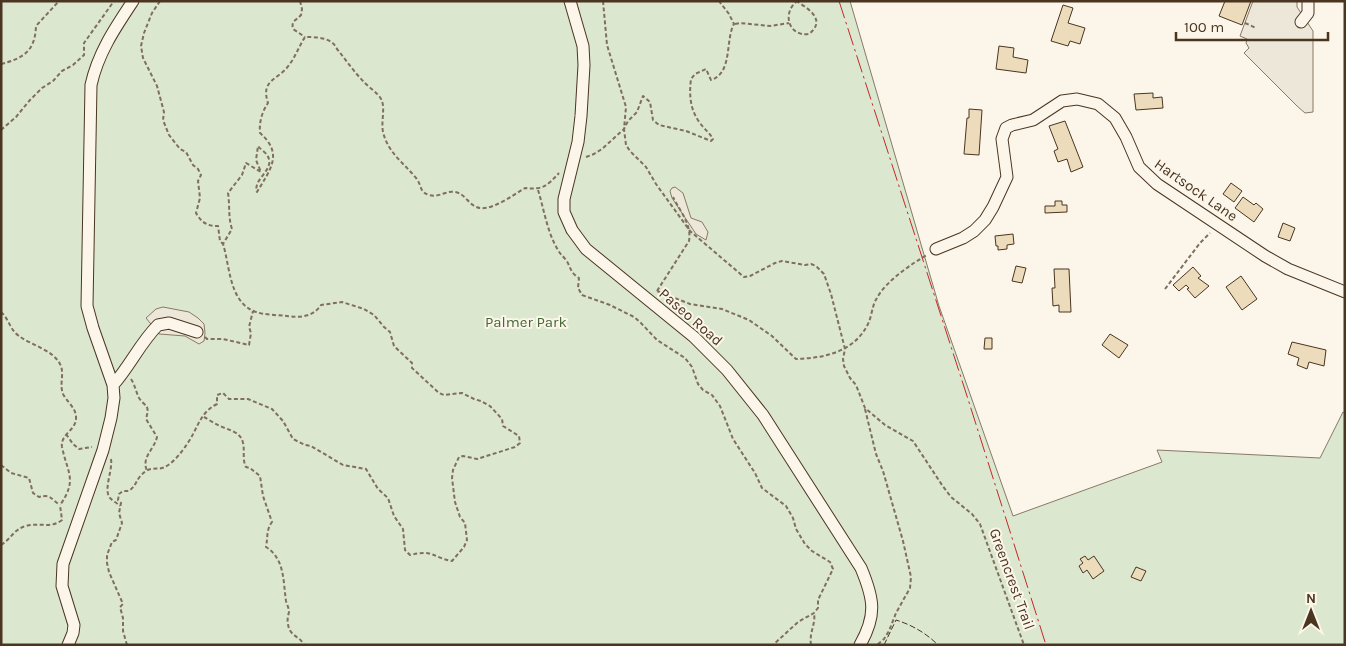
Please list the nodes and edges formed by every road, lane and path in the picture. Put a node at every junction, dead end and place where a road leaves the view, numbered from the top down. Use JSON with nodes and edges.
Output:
{"nodes":[{"id":1,"x":59,"y":1,"type":"edge"},
{"id":2,"x":114,"y":1,"type":"edge"},
{"id":3,"x":133,"y":1,"type":"edge"},
{"id":4,"x":160,"y":1,"type":"edge"},
{"id":5,"x":300,"y":1,"type":"edge"},
{"id":6,"x":570,"y":1,"type":"edge"},
{"id":7,"x":603,"y":1,"type":"edge"},
{"id":8,"x":719,"y":1,"type":"edge"},
{"id":9,"x":1308,"y":1,"type":"edge"},
{"id":10,"x":796,"y":2,"type":"edge"},
{"id":11,"x":1300,"y":22,"type":"dead end"},
{"id":12,"x":789,"y":23,"type":"junction"},
{"id":13,"x":1245,"y":23,"type":"dead end"},
{"id":14,"x":734,"y":24,"type":"junction"},
{"id":15,"x":1256,"y":28,"type":"dead end"},
{"id":16,"x":305,"y":37,"type":"junction"},
{"id":17,"x":1,"y":64,"type":"edge"},
{"id":18,"x":624,"y":129,"type":"junction"},
{"id":19,"x":1,"y":130,"type":"edge"},
{"id":20,"x":538,"y":190,"type":"dead end"},
{"id":21,"x":521,"y":191,"type":"dead end"},
{"id":22,"x":673,"y":197,"type":"dead end"},
{"id":23,"x":690,"y":230,"type":"junction"},
{"id":24,"x":1210,"y":233,"type":"dead end"},
{"id":25,"x":223,"y":244,"type":"junction"},
{"id":26,"x":936,"y":249,"type":"joint"},
{"id":27,"x":1165,"y":289,"type":"dead end"},
{"id":28,"x":657,"y":291,"type":"junction"},
{"id":29,"x":1345,"y":292,"type":"edge"},
{"id":30,"x":650,"y":301,"type":"junction"},
{"id":31,"x":253,"y":311,"type":"junction"},
{"id":32,"x":1,"y":312,"type":"edge"},
{"id":33,"x":197,"y":332,"type":"joint"},
{"id":34,"x":845,"y":349,"type":"junction"},
{"id":35,"x":125,"y":371,"type":"junction"},
{"id":36,"x":113,"y":385,"type":"junction"},
{"id":37,"x":865,"y":408,"type":"junction"},
{"id":38,"x":204,"y":416,"type":"junction"},
{"id":39,"x":66,"y":434,"type":"junction"},
{"id":40,"x":103,"y":450,"type":"junction"},
{"id":41,"x":1,"y":465,"type":"edge"},
{"id":42,"x":147,"y":471,"type":"junction"},
{"id":43,"x":60,"y":505,"type":"junction"},
{"id":44,"x":120,"y":507,"type":"junction"},
{"id":45,"x":1,"y":545,"type":"edge"},
{"id":46,"x":814,"y":613,"type":"junction"},
{"id":47,"x":68,"y":645,"type":"edge"},
{"id":48,"x":127,"y":645,"type":"edge"},
{"id":49,"x":304,"y":645,"type":"edge"},
{"id":50,"x":773,"y":645,"type":"edge"},
{"id":51,"x":810,"y":645,"type":"edge"},
{"id":52,"x":860,"y":645,"type":"edge"},
{"id":53,"x":877,"y":645,"type":"edge"},
{"id":54,"x":1024,"y":645,"type":"edge"}],
"edges":[{"from":1,"to":17,"type":"path"},
{"from":2,"to":19,"type":"path"},
{"from":3,"to":36,"type":"street"},
{"from":4,"to":25,"type":"path"},
{"from":5,"to":16,"type":"path"},
{"from":6,"to":30,"type":"street","name":"Paseo Road"},
{"from":7,"to":18,"type":"path","name":"Greencrest Trail"},
{"from":8,"to":14,"type":"path"},
{"from":9,"to":11,"type":"street"},
{"from":10,"to":12,"type":"path"},
{"from":10,"to":12,"type":"path"},
{"from":12,"to":14,"type":"path"},
{"from":13,"to":15,"type":"path"},
{"from":14,"to":18,"type":"path"},
{"from":16,"to":21,"type":"path"},
{"from":16,"to":25,"type":"path"},
{"from":18,"to":23,"type":"path","name":"Greencrest Trail"},
{"from":20,"to":46,"type":"path"},
{"from":22,"to":23,"type":"path"},
{"from":23,"to":28,"type":"path"},
{"from":23,"to":34,"type":"path","name":"Greencrest Trail"},
{"from":24,"to":27,"type":"path"},
{"from":25,"to":31,"type":"path"},
{"from":26,"to":29,"type":"street","name":"Hartsock Lane"},
{"from":26,"to":34,"type":"path"},
{"from":28,"to":30,"type":"path"},
{"from":28,"to":34,"type":"path"},
{"from":30,"to":52,"type":"street","name":"Paseo Road"},
{"from":31,"to":33,"type":"path"},
{"from":31,"to":38,"type":"path"},
{"from":32,"to":39,"type":"path"},
{"from":33,"to":35,"type":"street"},
{"from":34,"to":37,"type":"path","name":"Greencrest Trail"},
{"from":35,"to":36,"type":"street"},
{"from":35,"to":42,"type":"path"},
{"from":36,"to":40,"type":"street"},
{"from":37,"to":53,"type":"path"},
{"from":37,"to":54,"type":"path","name":"Greencrest Trail"},
{"from":38,"to":42,"type":"path"},
{"from":38,"to":49,"type":"path"},
{"from":39,"to":40,"type":"path"},
{"from":39,"to":43,"type":"path"},
{"from":40,"to":44,"type":"path"},
{"from":40,"to":47,"type":"street"},
{"from":41,"to":43,"type":"path"},
{"from":42,"to":44,"type":"path"},
{"from":43,"to":45,"type":"path"},
{"from":44,"to":48,"type":"path"},
{"from":46,"to":50,"type":"path"},
{"from":46,"to":51,"type":"path"}]}
